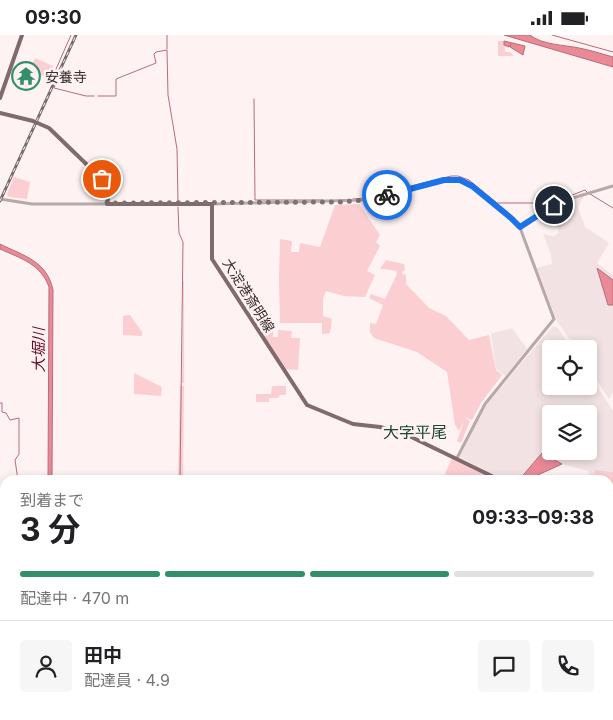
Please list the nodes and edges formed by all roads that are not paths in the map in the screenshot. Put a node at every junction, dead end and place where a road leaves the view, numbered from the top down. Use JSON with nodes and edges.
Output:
{"nodes":[{"id":1,"x":22,"y":35,"type":"edge"},
{"id":2,"x":0,"y":98,"type":"edge"},
{"id":3,"x":0,"y":113,"type":"edge"},
{"id":4,"x":613,"y":185,"type":"edge"},
{"id":5,"x":0,"y":199,"type":"edge"},
{"id":6,"x":107,"y":203,"type":"junction"},
{"id":7,"x":212,"y":204,"type":"junction"},
{"id":8,"x":520,"y":227,"type":"junction"},
{"id":9,"x":457,"y":458,"type":"junction"},
{"id":10,"x":490,"y":475,"type":"edge"}],
"edges":[{"from":1,"to":2,"type":"main road"},
{"from":3,"to":6,"type":"main road"},
{"from":4,"to":8,"type":"street"},
{"from":5,"to":6,"type":"street"},
{"from":6,"to":7,"type":"main road"},
{"from":7,"to":8,"type":"street"},
{"from":7,"to":9,"type":"main road","name":"大淀港斎明線"},
{"from":8,"to":9,"type":"street"},
{"from":9,"to":10,"type":"main road","name":"大淀港斎明線"}]}
